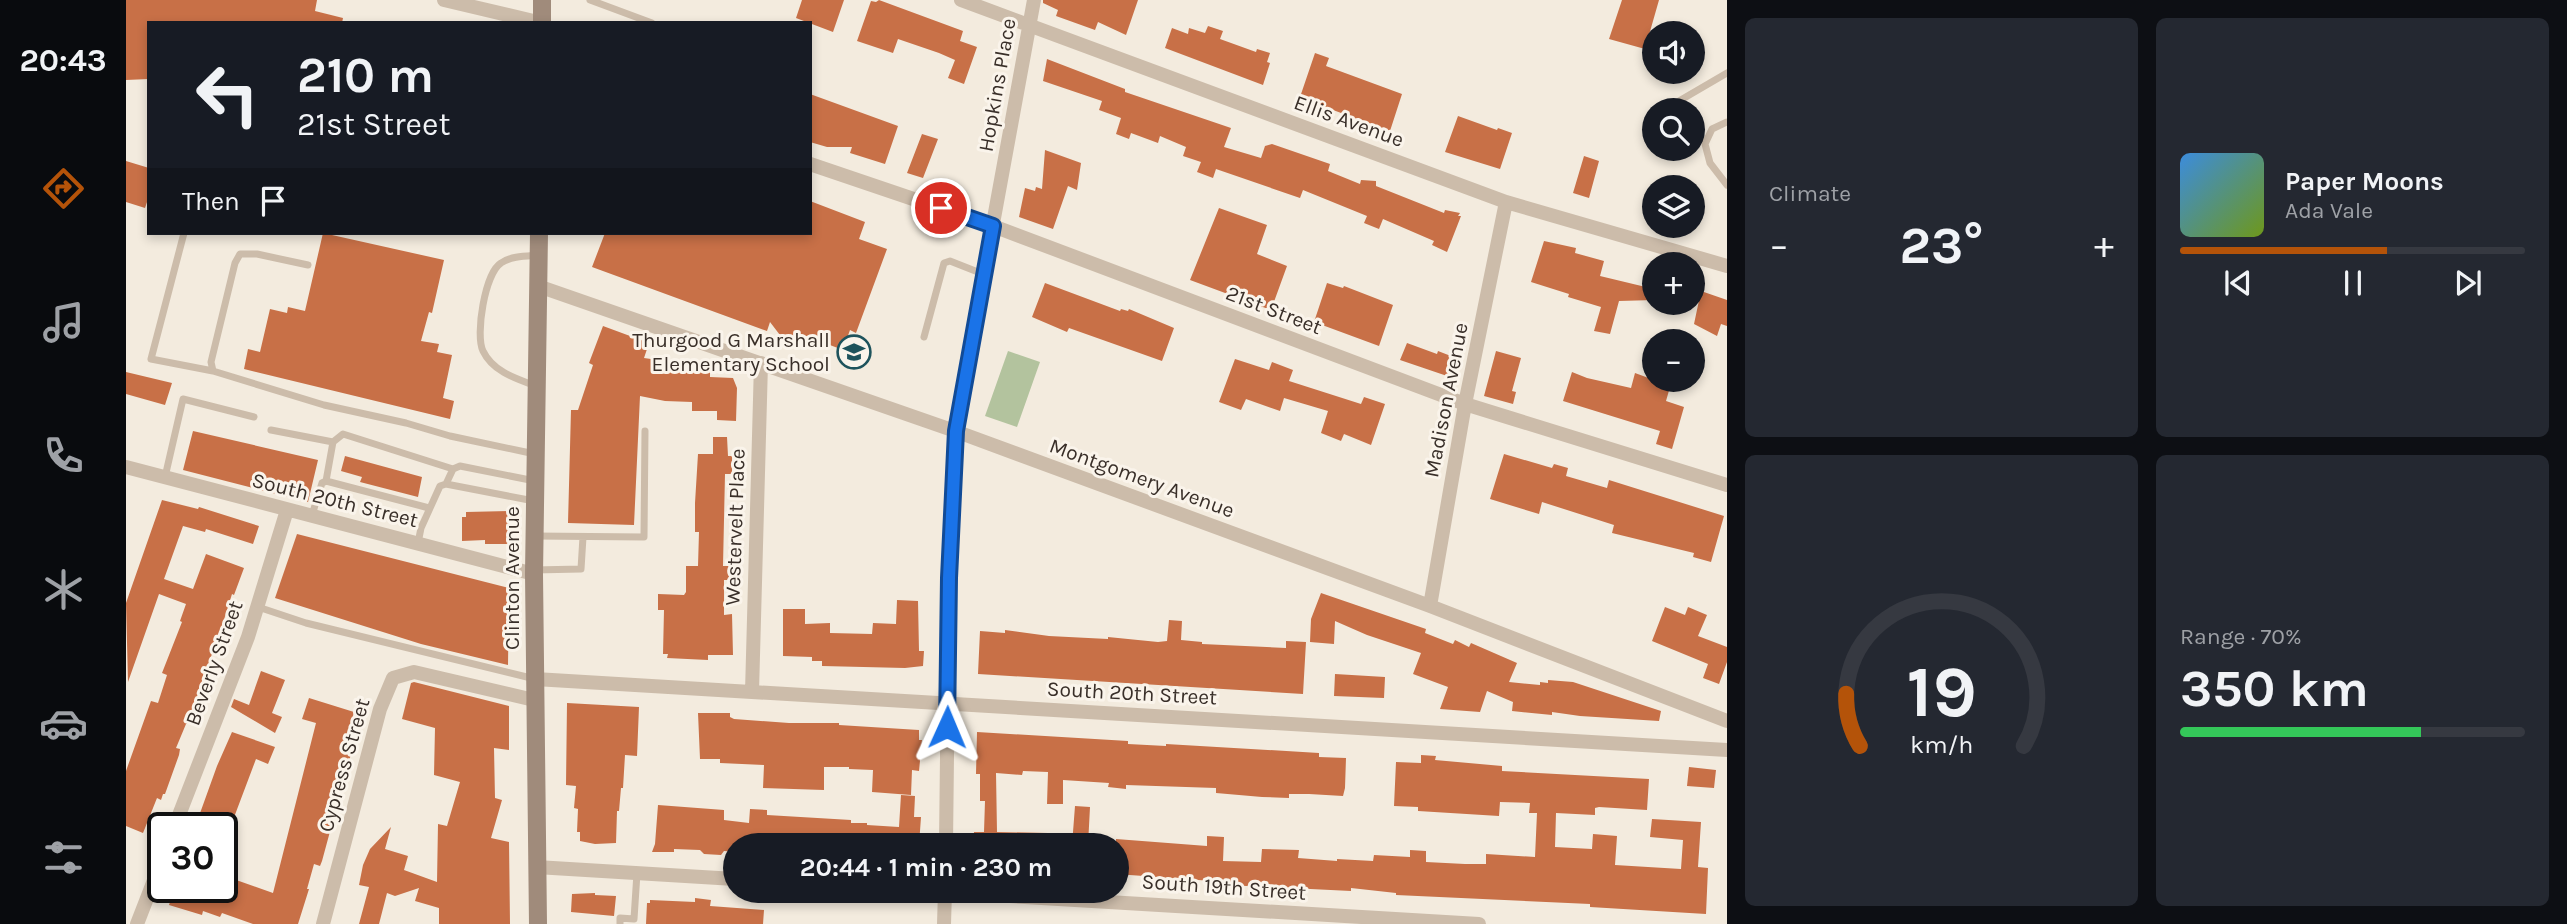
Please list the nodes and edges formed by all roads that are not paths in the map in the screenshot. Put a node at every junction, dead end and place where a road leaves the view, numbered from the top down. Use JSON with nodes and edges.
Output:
{"nodes":[{"id":1,"x":444,"y":0,"type":"edge"},
{"id":2,"x":542,"y":0,"type":"edge"},
{"id":3,"x":590,"y":0,"type":"edge"},
{"id":4,"x":961,"y":0,"type":"edge"},
{"id":5,"x":1034,"y":0,"type":"edge"},
{"id":6,"x":533,"y":21,"type":"edge"},
{"id":7,"x":542,"y":21,"type":"edge"},
{"id":8,"x":647,"y":21,"type":"edge"},
{"id":9,"x":1030,"y":24,"type":"junction"},
{"id":10,"x":1727,"y":73,"type":"edge"},
{"id":11,"x":1684,"y":98,"type":"edge"},
{"id":12,"x":1727,"y":122,"type":"edge"},
{"id":13,"x":1706,"y":141,"type":"joint"},
{"id":14,"x":812,"y":165,"type":"edge"},
{"id":15,"x":1727,"y":185,"type":"edge"},
{"id":16,"x":1506,"y":202,"type":"junction"},
{"id":17,"x":993,"y":226,"type":"junction"},
{"id":18,"x":183,"y":235,"type":"edge"},
{"id":19,"x":539,"y":235,"type":"edge"},
{"id":20,"x":539,"y":254,"type":"junction"},
{"id":21,"x":308,"y":265,"type":"dead end"},
{"id":22,"x":1727,"y":266,"type":"edge"},
{"id":23,"x":983,"y":274,"type":"junction"},
{"id":24,"x":538,"y":286,"type":"junction"},
{"id":25,"x":924,"y":337,"type":"dead end"},
{"id":26,"x":761,"y":363,"type":"junction"},
{"id":27,"x":213,"y":371,"type":"junction"},
{"id":28,"x":537,"y":386,"type":"junction"},
{"id":29,"x":1465,"y":404,"type":"junction"},
{"id":30,"x":254,"y":418,"type":"dead end"},
{"id":31,"x":271,"y":430,"type":"dead end"},
{"id":32,"x":645,"y":431,"type":"dead end"},
{"id":33,"x":956,"y":431,"type":"junction"},
{"id":34,"x":333,"y":442,"type":"junction"},
{"id":35,"x":536,"y":454,"type":"junction"},
{"id":36,"x":126,"y":467,"type":"edge"},
{"id":37,"x":453,"y":469,"type":"junction"},
{"id":38,"x":165,"y":478,"type":"junction"},
{"id":39,"x":326,"y":481,"type":"junction"},
{"id":40,"x":535,"y":481,"type":"junction"},
{"id":41,"x":446,"y":484,"type":"junction"},
{"id":42,"x":1727,"y":485,"type":"edge"},
{"id":43,"x":535,"y":501,"type":"junction"},
{"id":44,"x":429,"y":508,"type":"junction"},
{"id":45,"x":288,"y":510,"type":"junction"},
{"id":46,"x":312,"y":516,"type":"junction"},
{"id":47,"x":534,"y":536,"type":"junction"},
{"id":48,"x":583,"y":537,"type":"junction"},
{"id":49,"x":418,"y":543,"type":"junction"},
{"id":50,"x":534,"y":572,"type":"junction"},
{"id":51,"x":1430,"y":606,"type":"junction"},
{"id":52,"x":258,"y":607,"type":"junction"},
{"id":53,"x":535,"y":679,"type":"junction"},
{"id":54,"x":752,"y":692,"type":"junction"},
{"id":55,"x":534,"y":701,"type":"junction"},
{"id":56,"x":948,"y":703,"type":"junction"},
{"id":57,"x":1727,"y":721,"type":"edge"},
{"id":58,"x":1727,"y":750,"type":"edge"},
{"id":59,"x":180,"y":812,"type":"edge"},
{"id":60,"x":946,"y":833,"type":"edge"},
{"id":61,"x":537,"y":867,"type":"junction"},
{"id":62,"x":637,"y":873,"type":"junction"},
{"id":63,"x":723,"y":878,"type":"edge"},
{"id":64,"x":147,"y":899,"type":"edge"},
{"id":65,"x":1129,"y":902,"type":"edge"},
{"id":66,"x":945,"y":903,"type":"edge"},
{"id":67,"x":137,"y":924,"type":"edge"},
{"id":68,"x":323,"y":924,"type":"edge"},
{"id":69,"x":538,"y":924,"type":"edge"},
{"id":70,"x":620,"y":924,"type":"edge"},
{"id":71,"x":944,"y":924,"type":"edge"},
{"id":72,"x":1479,"y":924,"type":"edge"}],
"edges":[{"from":1,"to":6,"type":"street"},
{"from":2,"to":7,"type":"main road"},
{"from":3,"to":8,"type":"lane"},
{"from":4,"to":9,"type":"street","name":"Ellis Avenue"},
{"from":5,"to":9,"type":"street","name":"Hopkins Place"},
{"from":9,"to":16,"type":"street","name":"Ellis Avenue"},
{"from":9,"to":17,"type":"street","name":"Hopkins Place"},
{"from":10,"to":11,"type":"lane"},
{"from":12,"to":13,"type":"lane"},
{"from":13,"to":15,"type":"lane"},
{"from":14,"to":17,"type":"street","name":"21st Street"},
{"from":16,"to":22,"type":"street","name":"Ellis Avenue"},
{"from":16,"to":29,"type":"street","name":"Madison Avenue"},
{"from":17,"to":23,"type":"street","name":"Hopkins Place"},
{"from":17,"to":29,"type":"street","name":"21st Street"},
{"from":18,"to":27,"type":"lane"},
{"from":19,"to":20,"type":"main road","name":"Clinton Avenue"},
{"from":20,"to":24,"type":"main road","name":"Clinton Avenue"},
{"from":20,"to":28,"type":"lane"},
{"from":21,"to":27,"type":"lane"},
{"from":23,"to":25,"type":"lane"},
{"from":23,"to":33,"type":"street","name":"Hopkins Place"},
{"from":24,"to":26,"type":"street","name":"Montgomery Avenue"},
{"from":24,"to":28,"type":"main road","name":"Clinton Avenue"},
{"from":26,"to":33,"type":"street","name":"Montgomery Avenue"},
{"from":26,"to":54,"type":"street","name":"Westervelt Place"},
{"from":27,"to":35,"type":"lane"},
{"from":28,"to":35,"type":"main road","name":"Clinton Avenue"},
{"from":29,"to":42,"type":"street","name":"21st Street"},
{"from":29,"to":51,"type":"street","name":"Madison Avenue"},
{"from":30,"to":38,"type":"lane"},
{"from":31,"to":34,"type":"lane"},
{"from":32,"to":48,"type":"lane"},
{"from":33,"to":51,"type":"street","name":"Montgomery Avenue"},
{"from":33,"to":56,"type":"street","name":"Hopkins Place"},
{"from":34,"to":37,"type":"lane"},
{"from":34,"to":39,"type":"lane"},
{"from":35,"to":40,"type":"main road","name":"Clinton Avenue"},
{"from":36,"to":38,"type":"street","name":"South 20th Street"},
{"from":37,"to":40,"type":"lane"},
{"from":37,"to":41,"type":"lane"},
{"from":38,"to":45,"type":"street","name":"South 20th Street"},
{"from":39,"to":44,"type":"lane"},
{"from":39,"to":46,"type":"lane"},
{"from":40,"to":43,"type":"main road","name":"Clinton Avenue"},
{"from":41,"to":43,"type":"lane"},
{"from":41,"to":44,"type":"lane"},
{"from":43,"to":47,"type":"main road","name":"Clinton Avenue"},
{"from":44,"to":49,"type":"lane"},
{"from":45,"to":46,"type":"street","name":"South 20th Street"},
{"from":45,"to":52,"type":"street","name":"Beverly Street"},
{"from":46,"to":49,"type":"street","name":"South 20th Street"},
{"from":47,"to":48,"type":"lane"},
{"from":47,"to":50,"type":"main road","name":"Clinton Avenue"},
{"from":48,"to":50,"type":"lane"},
{"from":49,"to":50,"type":"street","name":"South 20th Street"},
{"from":50,"to":53,"type":"main road","name":"Clinton Avenue"},
{"from":51,"to":57,"type":"street","name":"Montgomery Avenue"},
{"from":52,"to":53,"type":"lane"},
{"from":52,"to":59,"type":"street","name":"Beverly Street"},
{"from":53,"to":54,"type":"street","name":"South 20th Street"},
{"from":53,"to":55,"type":"main road","name":"Clinton Avenue"},
{"from":54,"to":56,"type":"street","name":"South 20th Street"},
{"from":55,"to":61,"type":"main road","name":"Clinton Avenue"},
{"from":55,"to":68,"type":"street","name":"Cypress Street"},
{"from":56,"to":58,"type":"street","name":"South 20th Street"},
{"from":56,"to":60,"type":"street","name":"Hopkins Place"},
{"from":61,"to":62,"type":"street"},
{"from":61,"to":69,"type":"main road","name":"Clinton Avenue"},
{"from":62,"to":63,"type":"street"},
{"from":62,"to":70,"type":"lane"},
{"from":64,"to":67,"type":"street"},
{"from":65,"to":72,"type":"street","name":"South 19th Street"},
{"from":66,"to":71,"type":"street"}]}
